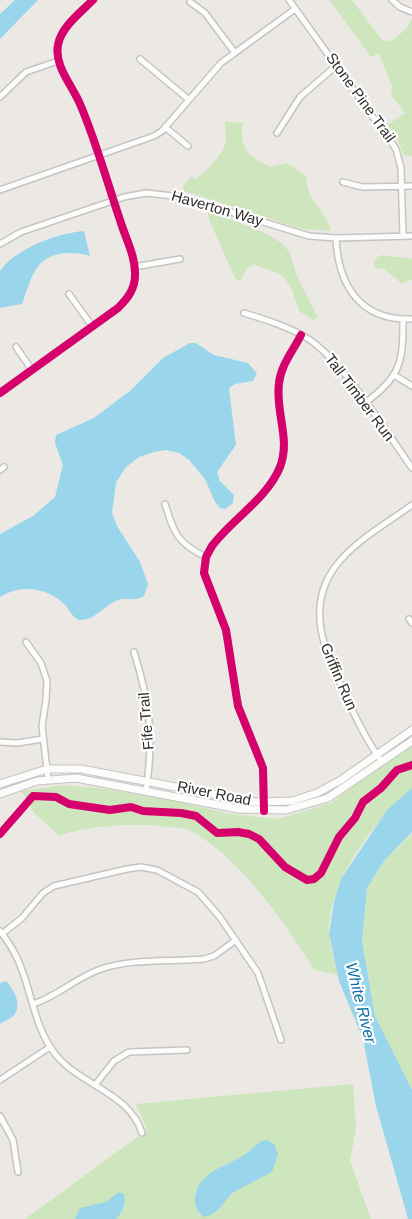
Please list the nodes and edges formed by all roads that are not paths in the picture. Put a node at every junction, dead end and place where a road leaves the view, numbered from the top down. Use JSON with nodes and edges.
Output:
{"nodes":[{"id":1,"x":92,"y":0,"type":"edge"},
{"id":2,"x":289,"y":0,"type":"edge"},
{"id":3,"x":392,"y":0,"type":"edge"},
{"id":4,"x":190,"y":2,"type":"dead end"},
{"id":5,"x":295,"y":9,"type":"junction"},
{"id":6,"x":412,"y":12,"type":"edge"},
{"id":7,"x":235,"y":53,"type":"junction"},
{"id":8,"x":140,"y":59,"type":"dead end"},
{"id":9,"x":58,"y":61,"type":"junction"},
{"id":10,"x":337,"y":65,"type":"junction"},
{"id":11,"x":0,"y":98,"type":"edge"},
{"id":12,"x":188,"y":99,"type":"junction"},
{"id":13,"x":165,"y":127,"type":"junction"},
{"id":14,"x":277,"y":133,"type":"dead end"},
{"id":15,"x":188,"y":146,"type":"dead end"},
{"id":16,"x":98,"y":156,"type":"junction"},
{"id":17,"x":343,"y":182,"type":"dead end"},
{"id":18,"x":401,"y":186,"type":"junction"},
{"id":19,"x":412,"y":186,"type":"edge"},
{"id":20,"x":0,"y":190,"type":"edge"},
{"id":21,"x":113,"y":201,"type":"junction"},
{"id":22,"x":403,"y":236,"type":"junction"},
{"id":23,"x":412,"y":236,"type":"edge"},
{"id":24,"x":336,"y":238,"type":"junction"},
{"id":25,"x":0,"y":244,"type":"edge"},
{"id":26,"x":180,"y":259,"type":"dead end"},
{"id":27,"x":134,"y":267,"type":"junction"},
{"id":28,"x":69,"y":294,"type":"dead end"},
{"id":29,"x":244,"y":313,"type":"dead end"},
{"id":30,"x":403,"y":319,"type":"junction"},
{"id":31,"x":412,"y":319,"type":"edge"},
{"id":32,"x":92,"y":326,"type":"junction"},
{"id":33,"x":301,"y":335,"type":"junction"},
{"id":34,"x":16,"y":347,"type":"dead end"},
{"id":35,"x":32,"y":370,"type":"junction"},
{"id":36,"x":394,"y":375,"type":"junction"},
{"id":37,"x":412,"y":386,"type":"edge"},
{"id":38,"x":0,"y":393,"type":"edge"},
{"id":39,"x":365,"y":403,"type":"junction"},
{"id":40,"x":412,"y":468,"type":"edge"},
{"id":41,"x":165,"y":504,"type":"dead end"},
{"id":42,"x":412,"y":505,"type":"edge"},
{"id":43,"x":206,"y":557,"type":"junction"},
{"id":44,"x":26,"y":642,"type":"dead end"},
{"id":45,"x":134,"y":652,"type":"dead end"},
{"id":46,"x":412,"y":730,"type":"edge"},
{"id":47,"x":43,"y":739,"type":"junction"},
{"id":48,"x":412,"y":741,"type":"edge"},
{"id":49,"x":0,"y":742,"type":"edge"},
{"id":50,"x":376,"y":755,"type":"junction"},
{"id":51,"x":382,"y":762,"type":"junction"},
{"id":52,"x":47,"y":769,"type":"junction"},
{"id":53,"x":48,"y":779,"type":"junction"},
{"id":54,"x":147,"y":781,"type":"junction"},
{"id":55,"x":0,"y":784,"type":"edge"},
{"id":56,"x":146,"y":791,"type":"junction"},
{"id":57,"x":0,"y":794,"type":"edge"},
{"id":58,"x":264,"y":802,"type":"junction"},
{"id":59,"x":264,"y":811,"type":"junction"},
{"id":60,"x":1,"y":932,"type":"edge"},
{"id":61,"x":236,"y":940,"type":"junction"},
{"id":62,"x":33,"y":1004,"type":"junction"},
{"id":63,"x":281,"y":1040,"type":"dead end"},
{"id":64,"x":50,"y":1047,"type":"junction"},
{"id":65,"x":187,"y":1050,"type":"dead end"},
{"id":66,"x":0,"y":1080,"type":"edge"},
{"id":67,"x":96,"y":1085,"type":"junction"},
{"id":68,"x":0,"y":1116,"type":"edge"},
{"id":69,"x":142,"y":1133,"type":"dead end"},
{"id":70,"x":18,"y":1172,"type":"dead end"}],
"edges":[{"from":1,"to":9,"type":"street"},
{"from":2,"to":5,"type":"street","name":"Stone Pine Trail"},
{"from":3,"to":6,"type":"street"},
{"from":4,"to":7,"type":"street"},
{"from":5,"to":7,"type":"street"},
{"from":5,"to":10,"type":"street","name":"Stone Pine Trail"},
{"from":7,"to":12,"type":"street"},
{"from":8,"to":12,"type":"street"},
{"from":9,"to":11,"type":"street"},
{"from":9,"to":16,"type":"street"},
{"from":10,"to":14,"type":"street"},
{"from":10,"to":18,"type":"street","name":"Stone Pine Trail"},
{"from":12,"to":13,"type":"street"},
{"from":13,"to":15,"type":"street"},
{"from":13,"to":16,"type":"street"},
{"from":16,"to":20,"type":"street"},
{"from":16,"to":21,"type":"street"},
{"from":17,"to":18,"type":"street"},
{"from":18,"to":19,"type":"street"},
{"from":18,"to":22,"type":"street","name":"Stone Pine Trail"},
{"from":21,"to":24,"type":"street","name":"Haverton Way"},
{"from":21,"to":25,"type":"street","name":"Haverton Way"},
{"from":21,"to":27,"type":"street"},
{"from":22,"to":23,"type":"street","name":"Haverton Way"},
{"from":22,"to":24,"type":"street","name":"Haverton Way"},
{"from":24,"to":30,"type":"street"},
{"from":26,"to":27,"type":"street"},
{"from":27,"to":32,"type":"street"},
{"from":28,"to":32,"type":"street"},
{"from":29,"to":33,"type":"street","name":"Tall Timber Run"},
{"from":30,"to":31,"type":"street"},
{"from":30,"to":36,"type":"street"},
{"from":32,"to":35,"type":"street"},
{"from":33,"to":39,"type":"street","name":"Tall Timber Run"},
{"from":33,"to":43,"type":"street"},
{"from":34,"to":35,"type":"street"},
{"from":35,"to":38,"type":"street"},
{"from":36,"to":37,"type":"street"},
{"from":36,"to":39,"type":"street"},
{"from":39,"to":40,"type":"street","name":"Tall Timber Run"},
{"from":41,"to":43,"type":"street"},
{"from":42,"to":50,"type":"street","name":"Griffin Run"},
{"from":43,"to":58,"type":"street"},
{"from":44,"to":47,"type":"street"},
{"from":45,"to":54,"type":"street","name":"Fife Trail"},
{"from":46,"to":50,"type":"main road","name":"River Road"},
{"from":47,"to":49,"type":"street"},
{"from":47,"to":52,"type":"street"},
{"from":48,"to":51,"type":"main road","name":"River Road"},
{"from":50,"to":51,"type":"street","name":"Griffin Run"},
{"from":50,"to":58,"type":"main road","name":"River Road"},
{"from":51,"to":59,"type":"main road","name":"River Road"},
{"from":52,"to":53,"type":"street"},
{"from":52,"to":54,"type":"main road","name":"River Road"},
{"from":52,"to":55,"type":"main road","name":"River Road"},
{"from":53,"to":56,"type":"main road","name":"River Road"},
{"from":53,"to":57,"type":"main road","name":"River Road"},
{"from":54,"to":56,"type":"street","name":"Fife Trail"},
{"from":54,"to":58,"type":"main road","name":"River Road"},
{"from":56,"to":59,"type":"main road","name":"River Road"},
{"from":58,"to":59,"type":"street"},
{"from":60,"to":61,"type":"street"},
{"from":60,"to":62,"type":"street"},
{"from":61,"to":62,"type":"street"},
{"from":61,"to":63,"type":"street"},
{"from":62,"to":64,"type":"street"},
{"from":64,"to":66,"type":"street"},
{"from":64,"to":67,"type":"street"},
{"from":65,"to":67,"type":"street"},
{"from":67,"to":69,"type":"street"},
{"from":68,"to":70,"type":"street"}]}
